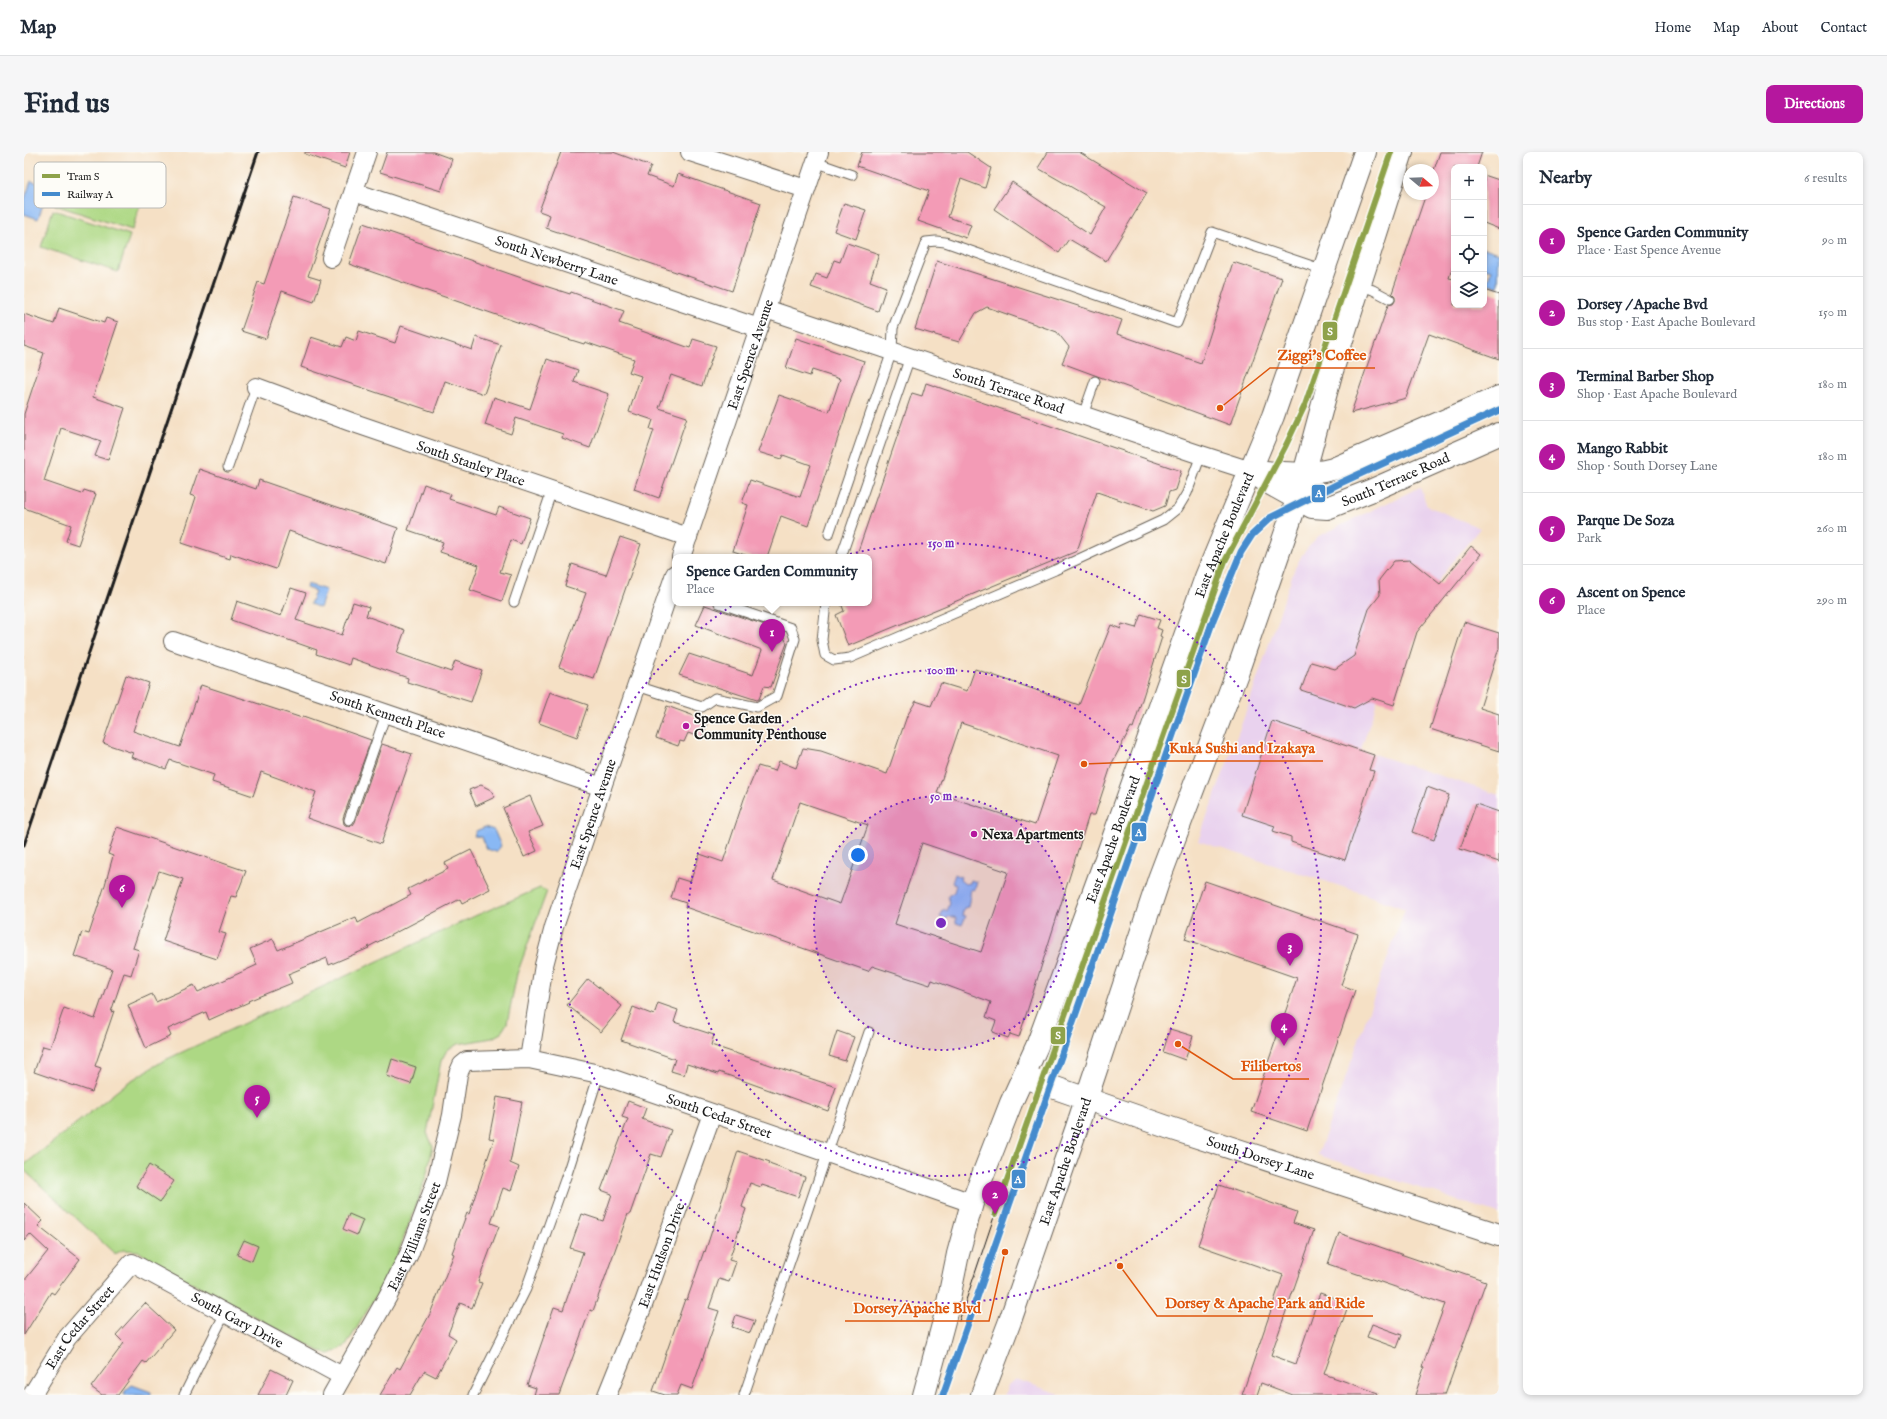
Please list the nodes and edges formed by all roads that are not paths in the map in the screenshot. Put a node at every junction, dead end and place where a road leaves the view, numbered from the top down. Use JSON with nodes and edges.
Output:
{"nodes":[{"id":1,"x":367,"y":152,"type":"edge"},
{"id":2,"x":690,"y":152,"type":"edge"},
{"id":3,"x":1365,"y":152,"type":"edge"},
{"id":4,"x":1402,"y":152,"type":"edge"},
{"id":5,"x":817,"y":157,"type":"edge"},
{"id":6,"x":852,"y":175,"type":"dead end"},
{"id":7,"x":806,"y":189,"type":"junction"},
{"id":8,"x":354,"y":192,"type":"junction"},
{"id":9,"x":331,"y":258,"type":"dead end"},
{"id":10,"x":1324,"y":270,"type":"junction"},
{"id":11,"x":1359,"y":285,"type":"junction"},
{"id":12,"x":1390,"y":299,"type":"dead end"},
{"id":13,"x":766,"y":309,"type":"junction"},
{"id":14,"x":759,"y":328,"type":"junction"},
{"id":15,"x":892,"y":351,"type":"junction"},
{"id":16,"x":910,"y":357,"type":"junction"},
{"id":17,"x":1095,"y":381,"type":"dead end"},
{"id":18,"x":256,"y":387,"type":"joint"},
{"id":19,"x":1499,"y":397,"type":"edge"},
{"id":20,"x":1083,"y":415,"type":"junction"},
{"id":21,"x":1499,"y":434,"type":"edge"},
{"id":22,"x":1202,"y":455,"type":"junction"},
{"id":23,"x":228,"y":467,"type":"dead end"},
{"id":24,"x":1251,"y":470,"type":"junction"},
{"id":25,"x":1304,"y":473,"type":"junction"},
{"id":26,"x":552,"y":490,"type":"junction"},
{"id":27,"x":1296,"y":500,"type":"junction"},
{"id":28,"x":829,"y":534,"type":"dead end"},
{"id":29,"x":688,"y":537,"type":"junction"},
{"id":30,"x":682,"y":554,"type":"edge"},
{"id":31,"x":843,"y":554,"type":"edge"},
{"id":32,"x":672,"y":589,"type":"edge"},
{"id":33,"x":514,"y":602,"type":"dead end"},
{"id":34,"x":728,"y":606,"type":"edge"},
{"id":35,"x":826,"y":606,"type":"edge"},
{"id":36,"x":173,"y":641,"type":"dead end"},
{"id":37,"x":637,"y":686,"type":"junction"},
{"id":38,"x":386,"y":714,"type":"junction"},
{"id":39,"x":602,"y":787,"type":"junction"},
{"id":40,"x":348,"y":820,"type":"dead end"},
{"id":41,"x":868,"y":1032,"type":"dead end"},
{"id":42,"x":529,"y":1059,"type":"junction"},
{"id":43,"x":462,"y":1065,"type":"joint"},
{"id":44,"x":598,"y":1074,"type":"junction"},
{"id":45,"x":1024,"y":1077,"type":"junction"},
{"id":46,"x":1086,"y":1099,"type":"junction"},
{"id":47,"x":712,"y":1114,"type":"junction"},
{"id":48,"x":827,"y":1153,"type":"junction"},
{"id":49,"x":972,"y":1203,"type":"junction"},
{"id":50,"x":1499,"y":1235,"type":"edge"},
{"id":51,"x":132,"y":1262,"type":"joint"},
{"id":52,"x":225,"y":1313,"type":"junction"},
{"id":53,"x":342,"y":1376,"type":"junction"},
{"id":54,"x":32,"y":1395,"type":"edge"},
{"id":55,"x":184,"y":1395,"type":"edge"},
{"id":56,"x":332,"y":1395,"type":"edge"},
{"id":57,"x":473,"y":1395,"type":"edge"},
{"id":58,"x":607,"y":1395,"type":"edge"},
{"id":59,"x":744,"y":1395,"type":"edge"},
{"id":60,"x":924,"y":1395,"type":"edge"},
{"id":61,"x":982,"y":1395,"type":"edge"}],
"edges":[{"from":1,"to":8,"type":"street"},
{"from":2,"to":7,"type":"street"},
{"from":3,"to":10,"type":"main road","name":"East Apache Boulevard"},
{"from":4,"to":11,"type":"main road","name":"East Apache Boulevard"},
{"from":5,"to":6,"type":"lane"},
{"from":5,"to":7,"type":"street","name":"East Spence Avenue"},
{"from":7,"to":13,"type":"street","name":"East Spence Avenue"},
{"from":8,"to":9,"type":"street"},
{"from":8,"to":14,"type":"street","name":"South Newberry Lane"},
{"from":10,"to":15,"type":"lane"},
{"from":10,"to":24,"type":"main road","name":"East Apache Boulevard"},
{"from":11,"to":12,"type":"lane"},
{"from":11,"to":25,"type":"main road","name":"East Apache Boulevard"},
{"from":13,"to":14,"type":"street","name":"East Spence Avenue"},
{"from":13,"to":15,"type":"street","name":"South Terrace Road"},
{"from":14,"to":29,"type":"street","name":"East Spence Avenue"},
{"from":15,"to":16,"type":"street","name":"South Terrace Road"},
{"from":15,"to":28,"type":"lane"},
{"from":16,"to":20,"type":"street","name":"South Terrace Road"},
{"from":16,"to":31,"type":"lane"},
{"from":17,"to":20,"type":"lane"},
{"from":18,"to":23,"type":"lane"},
{"from":18,"to":26,"type":"street","name":"South Stanley Place"},
{"from":19,"to":25,"type":"main road","name":"South Terrace Road"},
{"from":20,"to":22,"type":"street","name":"South Terrace Road"},
{"from":21,"to":27,"type":"main road","name":"South Terrace Road"},
{"from":22,"to":24,"type":"street","name":"South Terrace Road"},
{"from":22,"to":35,"type":"lane"},
{"from":24,"to":25,"type":"main road","name":"South Terrace Road"},
{"from":24,"to":27,"type":"main road","name":"South Terrace Road"},
{"from":24,"to":45,"type":"main road","name":"East Apache Boulevard"},
{"from":25,"to":27,"type":"main road","name":"East Apache Boulevard"},
{"from":26,"to":29,"type":"street","name":"South Stanley Place"},
{"from":26,"to":33,"type":"lane"},
{"from":27,"to":46,"type":"main road","name":"East Apache Boulevard"},
{"from":29,"to":30,"type":"street","name":"East Spence Avenue"},
{"from":32,"to":37,"type":"street","name":"East Spence Avenue"},
{"from":34,"to":37,"type":"lane"},
{"from":36,"to":38,"type":"street","name":"South Kenneth Place"},
{"from":37,"to":39,"type":"street","name":"East Spence Avenue"},
{"from":38,"to":39,"type":"street","name":"South Kenneth Place"},
{"from":38,"to":40,"type":"lane"},
{"from":39,"to":42,"type":"street","name":"East Spence Avenue"},
{"from":41,"to":48,"type":"lane"},
{"from":42,"to":43,"type":"street","name":"South Cedar Street"},
{"from":42,"to":44,"type":"street","name":"South Cedar Street"},
{"from":43,"to":53,"type":"street","name":"East Williams Street"},
{"from":44,"to":47,"type":"street","name":"South Cedar Street"},
{"from":44,"to":57,"type":"lane"},
{"from":45,"to":46,"type":"main road","name":"South Dorsey Lane"},
{"from":45,"to":49,"type":"main road","name":"East Apache Boulevard"},
{"from":46,"to":50,"type":"main road","name":"South Dorsey Lane"},
{"from":46,"to":61,"type":"main road","name":"East Apache Boulevard"},
{"from":47,"to":48,"type":"street","name":"South Cedar Street"},
{"from":47,"to":58,"type":"street","name":"East Hudson Drive"},
{"from":48,"to":49,"type":"street","name":"South Cedar Street"},
{"from":48,"to":59,"type":"lane"},
{"from":49,"to":60,"type":"main road","name":"East Apache Boulevard"},
{"from":51,"to":52,"type":"street","name":"South Gary Drive"},
{"from":51,"to":54,"type":"street","name":"East Cedar Street"},
{"from":52,"to":53,"type":"street","name":"South Gary Drive"},
{"from":52,"to":55,"type":"lane"},
{"from":53,"to":56,"type":"street","name":"East Williams Street"}]}
